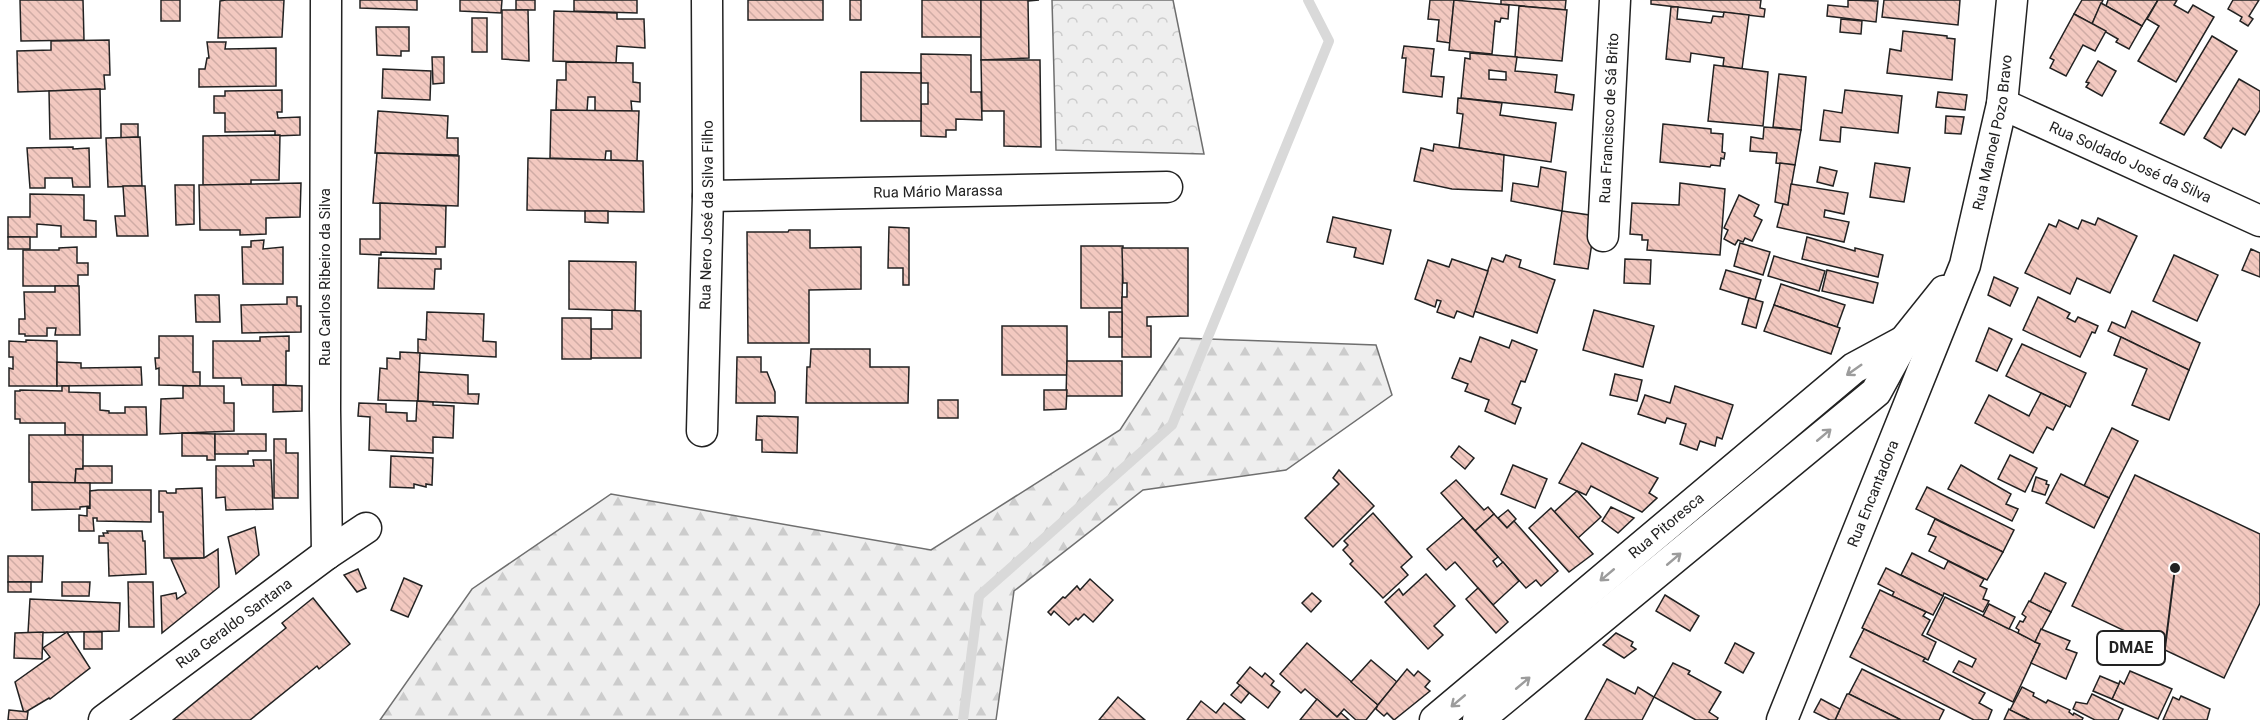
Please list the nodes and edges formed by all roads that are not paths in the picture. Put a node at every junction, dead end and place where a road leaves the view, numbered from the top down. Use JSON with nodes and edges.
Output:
{"nodes":[{"id":1,"x":326,"y":0,"type":"edge"},
{"id":2,"x":707,"y":0,"type":"edge"},
{"id":3,"x":1615,"y":0,"type":"edge"},
{"id":4,"x":2012,"y":0,"type":"edge"},
{"id":5,"x":2002,"y":104,"type":"junction"},
{"id":6,"x":1167,"y":187,"type":"dead end"},
{"id":7,"x":708,"y":196,"type":"junction"},
{"id":8,"x":2260,"y":221,"type":"edge"},
{"id":9,"x":1603,"y":236,"type":"dead end"},
{"id":10,"x":1965,"y":265,"type":"junction"},
{"id":11,"x":1904,"y":341,"type":"junction"},
{"id":12,"x":702,"y":431,"type":"dead end"},
{"id":13,"x":366,"y":528,"type":"dead end"},
{"id":14,"x":327,"y":554,"type":"junction"},
{"id":15,"x":104,"y":720,"type":"edge"},
{"id":16,"x":1435,"y":720,"type":"edge"},
{"id":17,"x":1478,"y":720,"type":"edge"},
{"id":18,"x":1782,"y":720,"type":"edge"}],
"edges":[{"from":1,"to":14,"type":"street","name":"Rua Carlos Ribeiro da Silva"},
{"from":2,"to":7,"type":"street","name":"Rua Nero José da Silva Filho"},
{"from":3,"to":9,"type":"street","name":"Rua Francisco de Sá Brito"},
{"from":4,"to":5,"type":"street","name":"Rua Manoel Pozo Bravo"},
{"from":5,"to":8,"type":"street","name":"Rua Soldado José da Silva"},
{"from":5,"to":10,"type":"street","name":"Rua Manoel Pozo Bravo"},
{"from":6,"to":7,"type":"street","name":"Rua Mário Marassa"},
{"from":7,"to":12,"type":"street","name":"Rua Nero José da Silva Filho"},
{"from":10,"to":11,"type":"street","name":"Rua Pitoresca"},
{"from":10,"to":18,"type":"street","name":"Rua Encantadora"},
{"from":11,"to":16,"type":"street","name":"Rua Pitoresca","one_way":true},
{"from":17,"to":11,"type":"street","name":"Rua Pitoresca","one_way":true},
{"from":13,"to":14,"type":"street","name":"Rua Geraldo Santana"},
{"from":14,"to":15,"type":"street","name":"Rua Geraldo Santana"}]}
